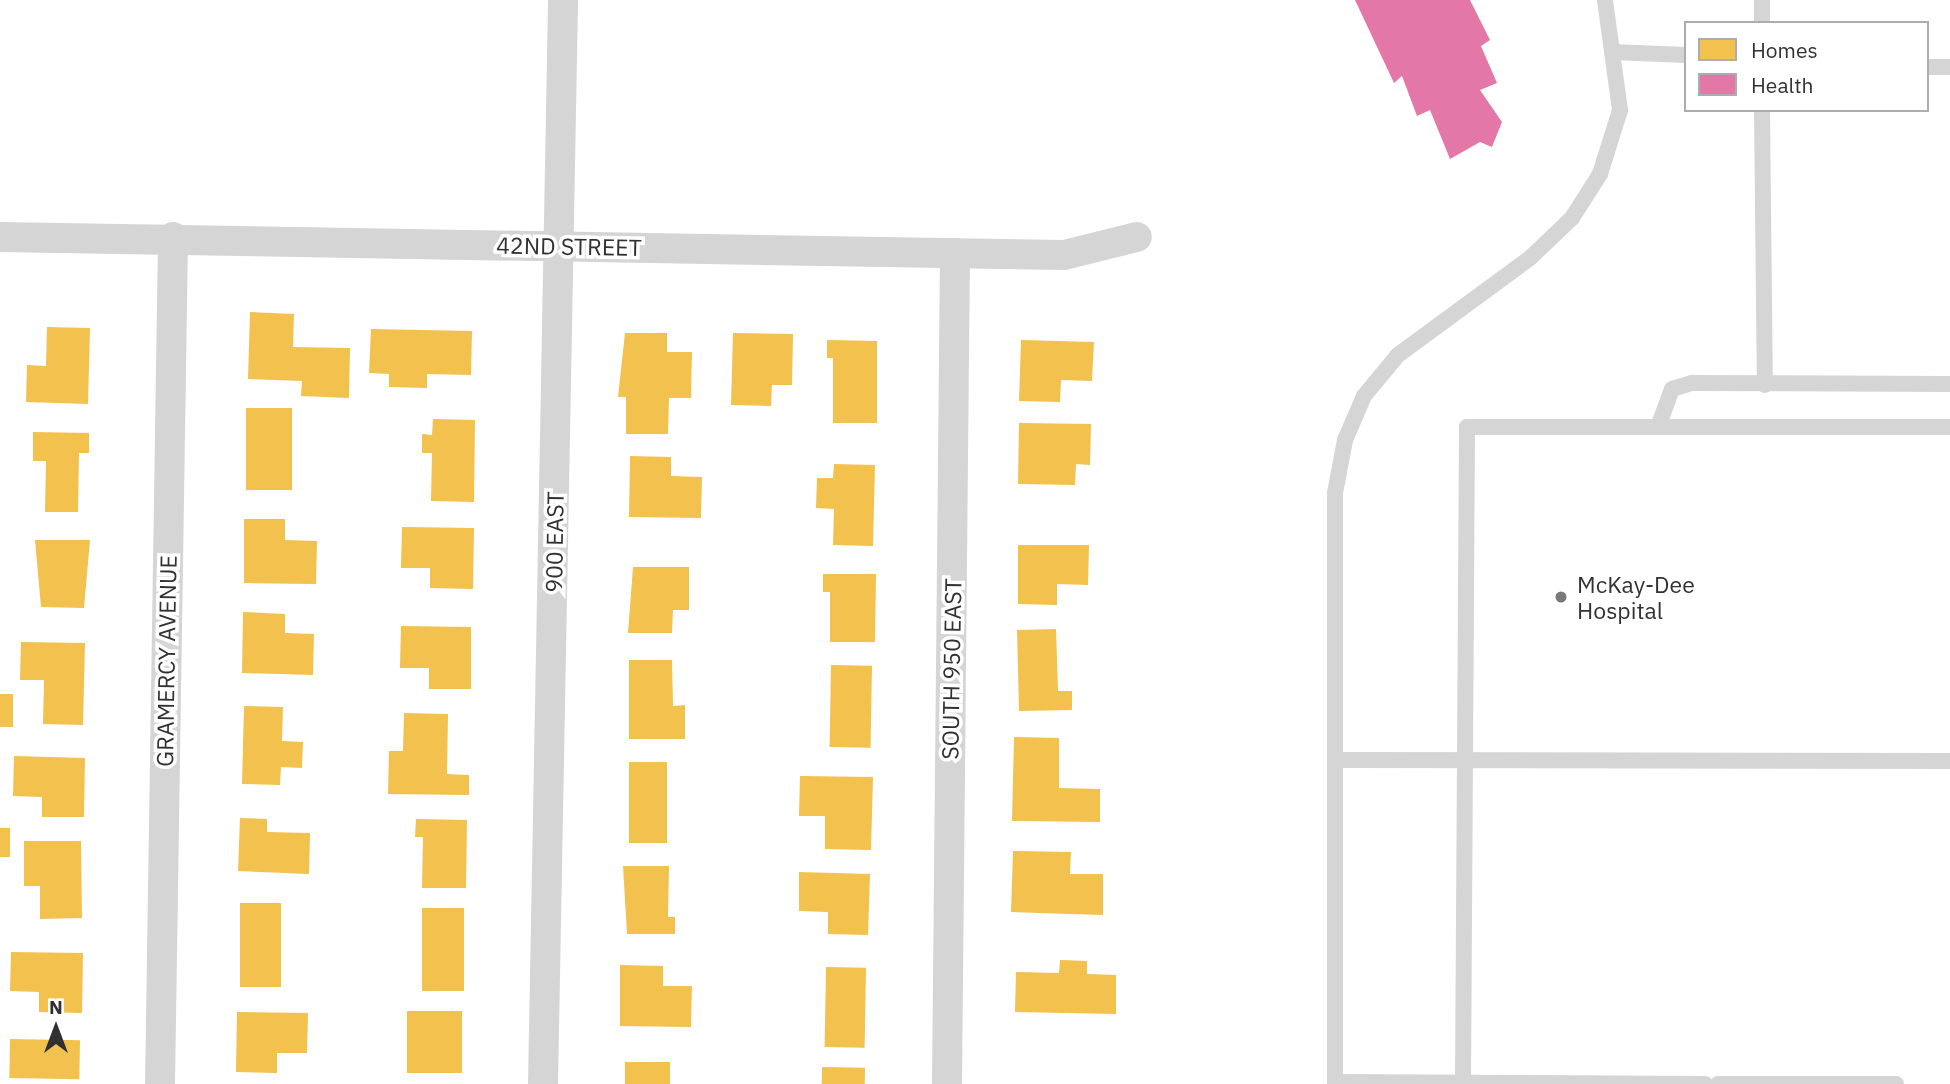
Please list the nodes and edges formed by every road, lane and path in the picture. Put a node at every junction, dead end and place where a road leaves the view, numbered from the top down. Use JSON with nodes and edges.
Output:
{"nodes":[{"id":1,"x":562,"y":0,"type":"edge"},
{"id":2,"x":1605,"y":0,"type":"edge"},
{"id":3,"x":1762,"y":0,"type":"edge"},
{"id":4,"x":1762,"y":21,"type":"edge"},
{"id":5,"x":1612,"y":52,"type":"junction"},
{"id":6,"x":1684,"y":55,"type":"edge"},
{"id":7,"x":1929,"y":67,"type":"edge"},
{"id":8,"x":1950,"y":67,"type":"edge"},
{"id":9,"x":1762,"y":112,"type":"edge"},
{"id":10,"x":0,"y":237,"type":"edge"},
{"id":11,"x":173,"y":237,"type":"junction"},
{"id":12,"x":1136,"y":237,"type":"dead end"},
{"id":13,"x":561,"y":247,"type":"junction"},
{"id":14,"x":956,"y":253,"type":"junction"},
{"id":15,"x":1950,"y":384,"type":"edge"},
{"id":16,"x":1765,"y":385,"type":"junction"},
{"id":17,"x":1658,"y":427,"type":"junction"},
{"id":18,"x":1950,"y":427,"type":"edge"},
{"id":19,"x":1335,"y":760,"type":"junction"},
{"id":20,"x":1465,"y":760,"type":"junction"},
{"id":21,"x":1950,"y":761,"type":"edge"},
{"id":22,"x":1463,"y":1082,"type":"junction"},
{"id":23,"x":1335,"y":1083,"type":"edge"},
{"id":24,"x":160,"y":1084,"type":"edge"},
{"id":25,"x":543,"y":1084,"type":"edge"},
{"id":26,"x":947,"y":1084,"type":"edge"},
{"id":27,"x":1704,"y":1084,"type":"edge"},
{"id":28,"x":1718,"y":1084,"type":"edge"},
{"id":29,"x":1896,"y":1084,"type":"edge"}],
"edges":[{"from":1,"to":13,"type":"street","name":"900 EAST"},
{"from":2,"to":5,"type":"lane"},
{"from":3,"to":4,"type":"lane"},
{"from":5,"to":6,"type":"lane"},
{"from":5,"to":19,"type":"lane"},
{"from":7,"to":8,"type":"lane"},
{"from":9,"to":16,"type":"lane"},
{"from":10,"to":11,"type":"street","name":"42ND STREET"},
{"from":11,"to":13,"type":"street","name":"42ND STREET"},
{"from":11,"to":24,"type":"street","name":"GRAMERCY AVENUE"},
{"from":12,"to":14,"type":"street","name":"42ND STREET"},
{"from":13,"to":14,"type":"street","name":"42ND STREET"},
{"from":13,"to":25,"type":"street","name":"900 EAST"},
{"from":14,"to":26,"type":"street","name":"SOUTH 950 EAST"},
{"from":15,"to":16,"type":"lane"},
{"from":16,"to":17,"type":"lane"},
{"from":17,"to":18,"type":"lane"},
{"from":17,"to":20,"type":"lane"},
{"from":19,"to":20,"type":"lane"},
{"from":19,"to":23,"type":"lane"},
{"from":20,"to":21,"type":"lane"},
{"from":20,"to":22,"type":"lane"},
{"from":22,"to":23,"type":"lane"},
{"from":22,"to":27,"type":"lane"},
{"from":28,"to":29,"type":"lane"}]}
